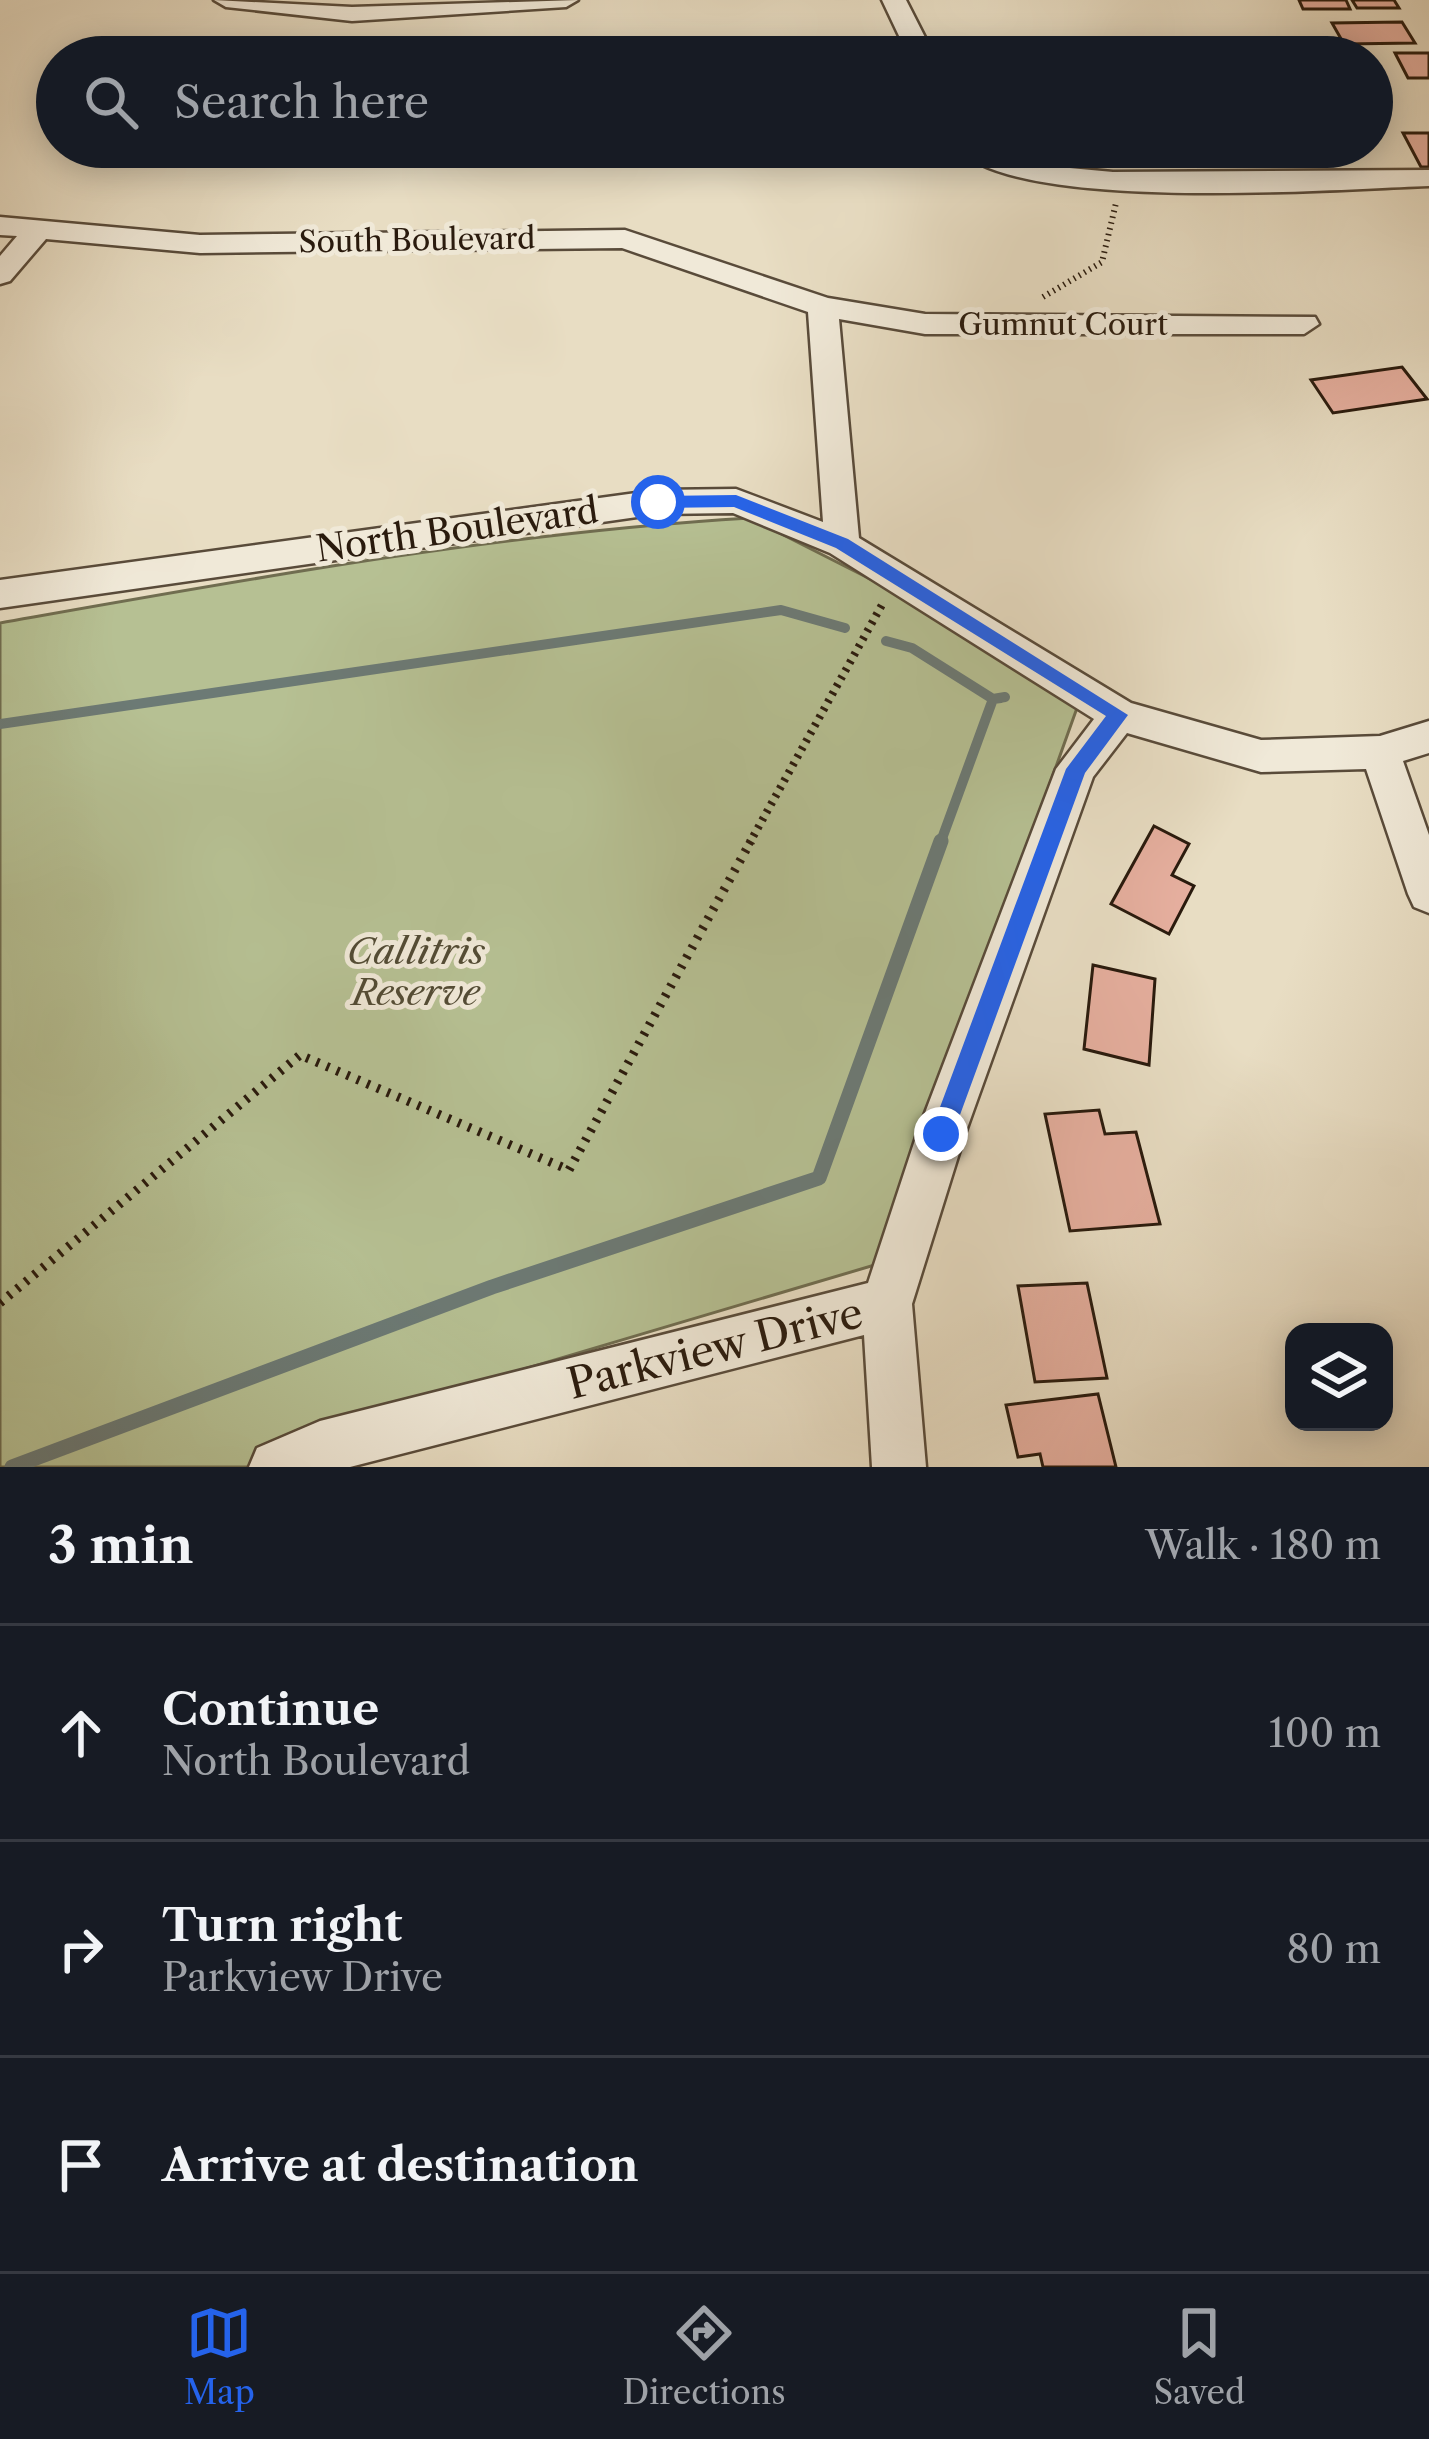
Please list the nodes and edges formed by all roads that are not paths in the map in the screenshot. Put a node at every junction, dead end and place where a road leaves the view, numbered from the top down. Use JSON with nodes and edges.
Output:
{"nodes":[{"id":1,"x":226,"y":0,"type":"edge"},
{"id":2,"x":566,"y":0,"type":"edge"},
{"id":3,"x":894,"y":0,"type":"edge"},
{"id":4,"x":371,"y":7,"type":"edge"},
{"id":5,"x":912,"y":36,"type":"edge"},
{"id":6,"x":1010,"y":168,"type":"edge"},
{"id":7,"x":1429,"y":178,"type":"edge"},
{"id":8,"x":0,"y":226,"type":"edge"},
{"id":9,"x":38,"y":230,"type":"junction"},
{"id":10,"x":0,"y":275,"type":"edge"},
{"id":11,"x":823,"y":307,"type":"junction"},
{"id":12,"x":1304,"y":324,"type":"dead end"},
{"id":13,"x":842,"y":544,"type":"junction"},
{"id":14,"x":0,"y":594,"type":"edge"},
{"id":15,"x":1119,"y":715,"type":"junction"},
{"id":16,"x":1429,"y":737,"type":"edge"},
{"id":17,"x":1380,"y":752,"type":"junction"},
{"id":18,"x":1429,"y":895,"type":"edge"},
{"id":19,"x":887,"y":1304,"type":"junction"},
{"id":20,"x":276,"y":1467,"type":"edge"},
{"id":21,"x":899,"y":1467,"type":"edge"}],
"edges":[{"from":1,"to":4,"type":"street"},
{"from":2,"to":4,"type":"street"},
{"from":3,"to":5,"type":"street"},
{"from":6,"to":7,"type":"street"},
{"from":8,"to":9,"type":"street","name":"South Boulevard"},
{"from":9,"to":10,"type":"street"},
{"from":9,"to":11,"type":"street","name":"South Boulevard"},
{"from":11,"to":12,"type":"street","name":"Gumnut Court"},
{"from":11,"to":13,"type":"street"},
{"from":13,"to":14,"type":"street","name":"North Boulevard"},
{"from":13,"to":15,"type":"street","name":"North Boulevard"},
{"from":15,"to":17,"type":"street","name":"North Boulevard"},
{"from":15,"to":19,"type":"street","name":"Parkview Drive"},
{"from":16,"to":17,"type":"street","name":"North Boulevard"},
{"from":17,"to":18,"type":"street"},
{"from":19,"to":20,"type":"street","name":"Parkview Drive"},
{"from":19,"to":21,"type":"street"}]}
